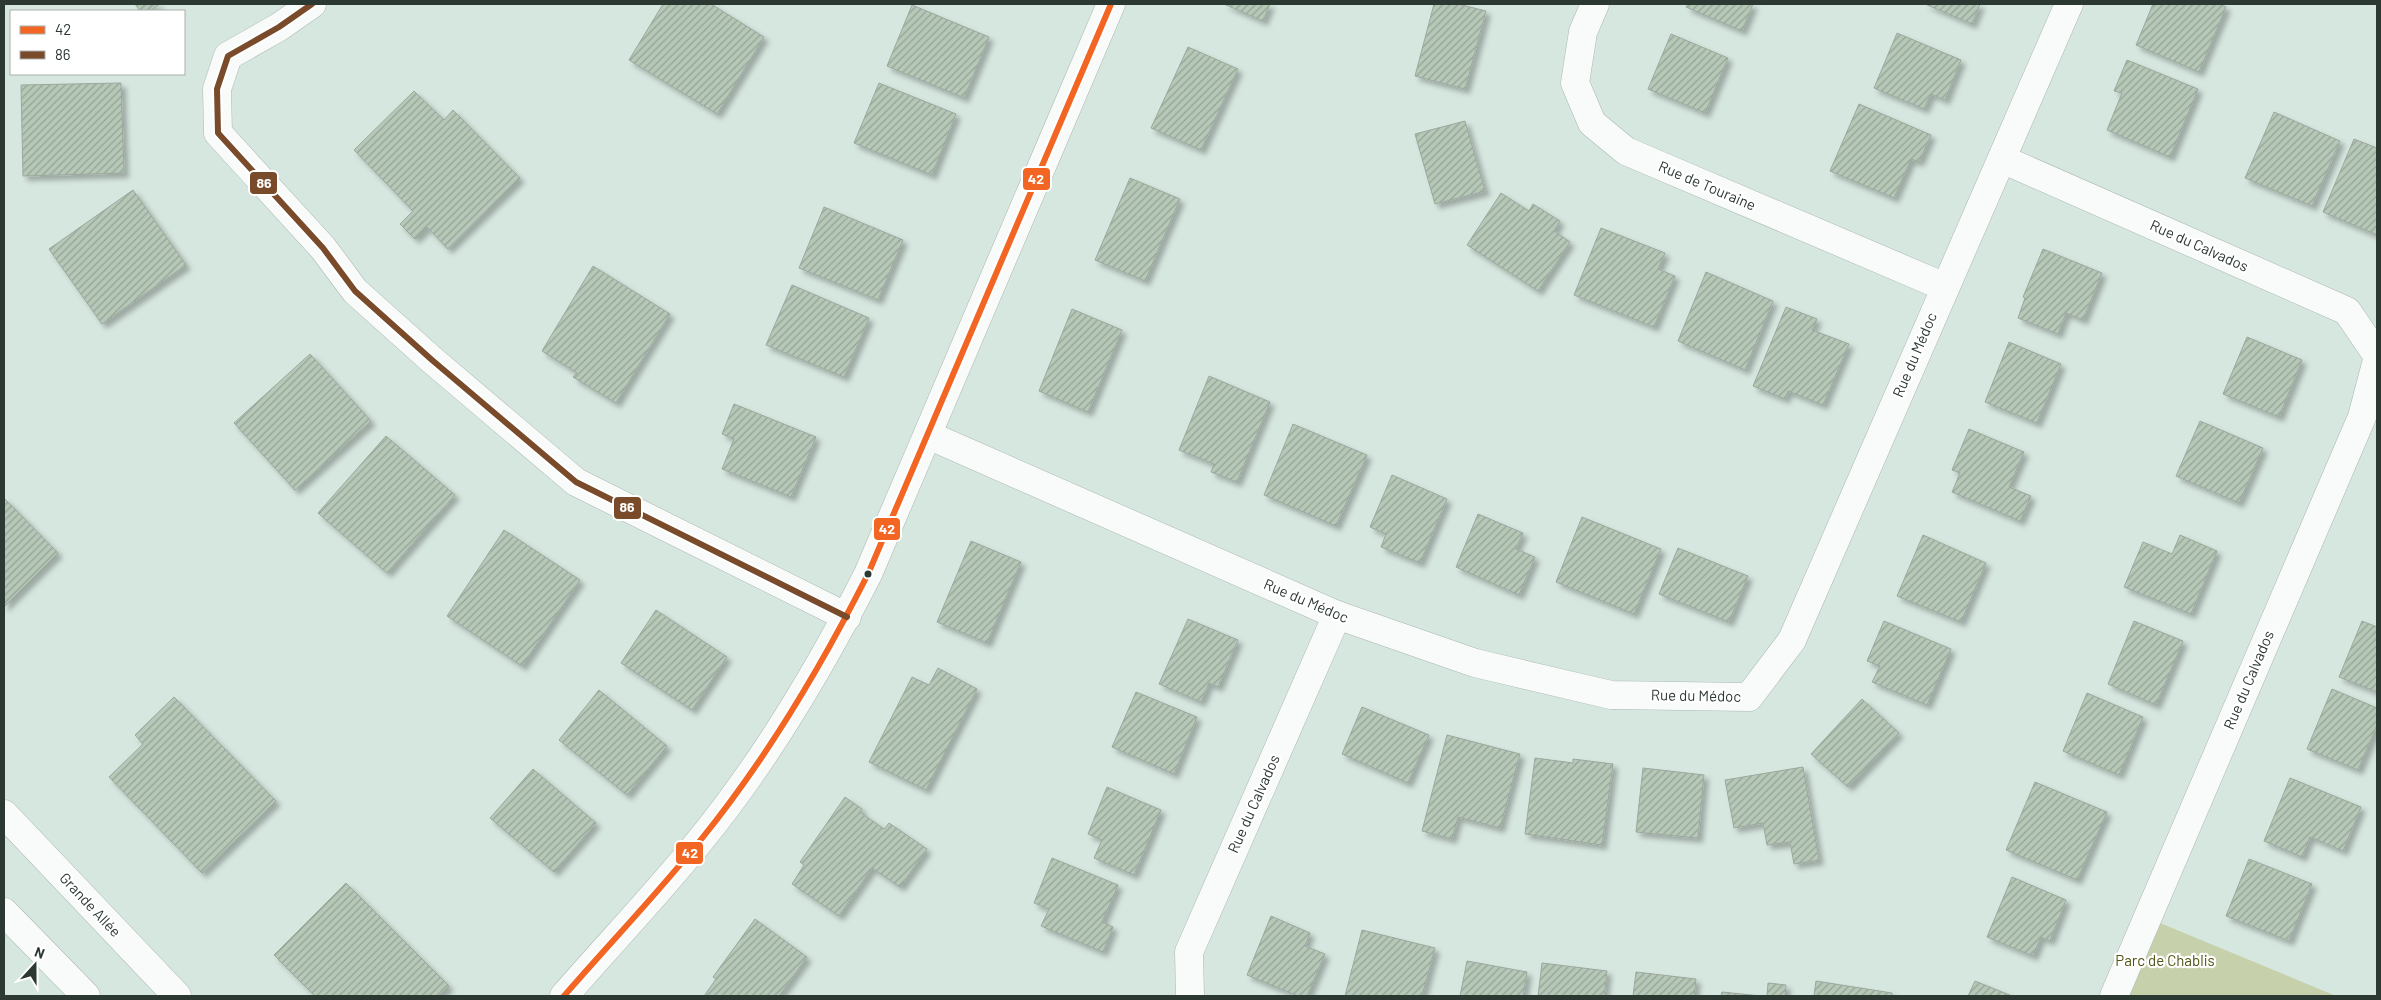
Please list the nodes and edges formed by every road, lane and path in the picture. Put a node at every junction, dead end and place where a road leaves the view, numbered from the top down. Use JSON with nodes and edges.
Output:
{"nodes":[{"id":1,"x":312,"y":4,"type":"edge"},
{"id":2,"x":1111,"y":4,"type":"edge"},
{"id":3,"x":1595,"y":4,"type":"edge"},
{"id":4,"x":2069,"y":4,"type":"edge"},
{"id":5,"x":2002,"y":159,"type":"junction"},
{"id":6,"x":1945,"y":287,"type":"junction"},
{"id":7,"x":2377,"y":355,"type":"edge"},
{"id":8,"x":2377,"y":360,"type":"edge"},
{"id":9,"x":928,"y":435,"type":"junction"},
{"id":10,"x":1337,"y":615,"type":"junction"},
{"id":11,"x":847,"y":617,"type":"junction"},
{"id":12,"x":4,"y":814,"type":"edge"},
{"id":13,"x":4,"y":912,"type":"edge"},
{"id":14,"x":86,"y":996,"type":"edge"},
{"id":15,"x":177,"y":996,"type":"edge"},
{"id":16,"x":564,"y":996,"type":"edge"},
{"id":17,"x":1190,"y":996,"type":"edge"},
{"id":18,"x":2114,"y":996,"type":"edge"}],
"edges":[{"from":1,"to":11,"type":"street"},
{"from":2,"to":9,"type":"street"},
{"from":3,"to":6,"type":"street","name":"Rue de Touraine"},
{"from":4,"to":5,"type":"street","name":"Rue du Médoc"},
{"from":5,"to":6,"type":"street","name":"Rue du Médoc"},
{"from":5,"to":7,"type":"street","name":"Rue du Calvados"},
{"from":6,"to":10,"type":"street","name":"Rue du Médoc"},
{"from":8,"to":18,"type":"street","name":"Rue du Calvados"},
{"from":9,"to":10,"type":"street","name":"Rue du Médoc"},
{"from":9,"to":11,"type":"street"},
{"from":10,"to":17,"type":"street","name":"Rue du Calvados"},
{"from":11,"to":16,"type":"street"},
{"from":12,"to":15,"type":"street","name":"Grande Allée"},
{"from":13,"to":14,"type":"street"}]}
